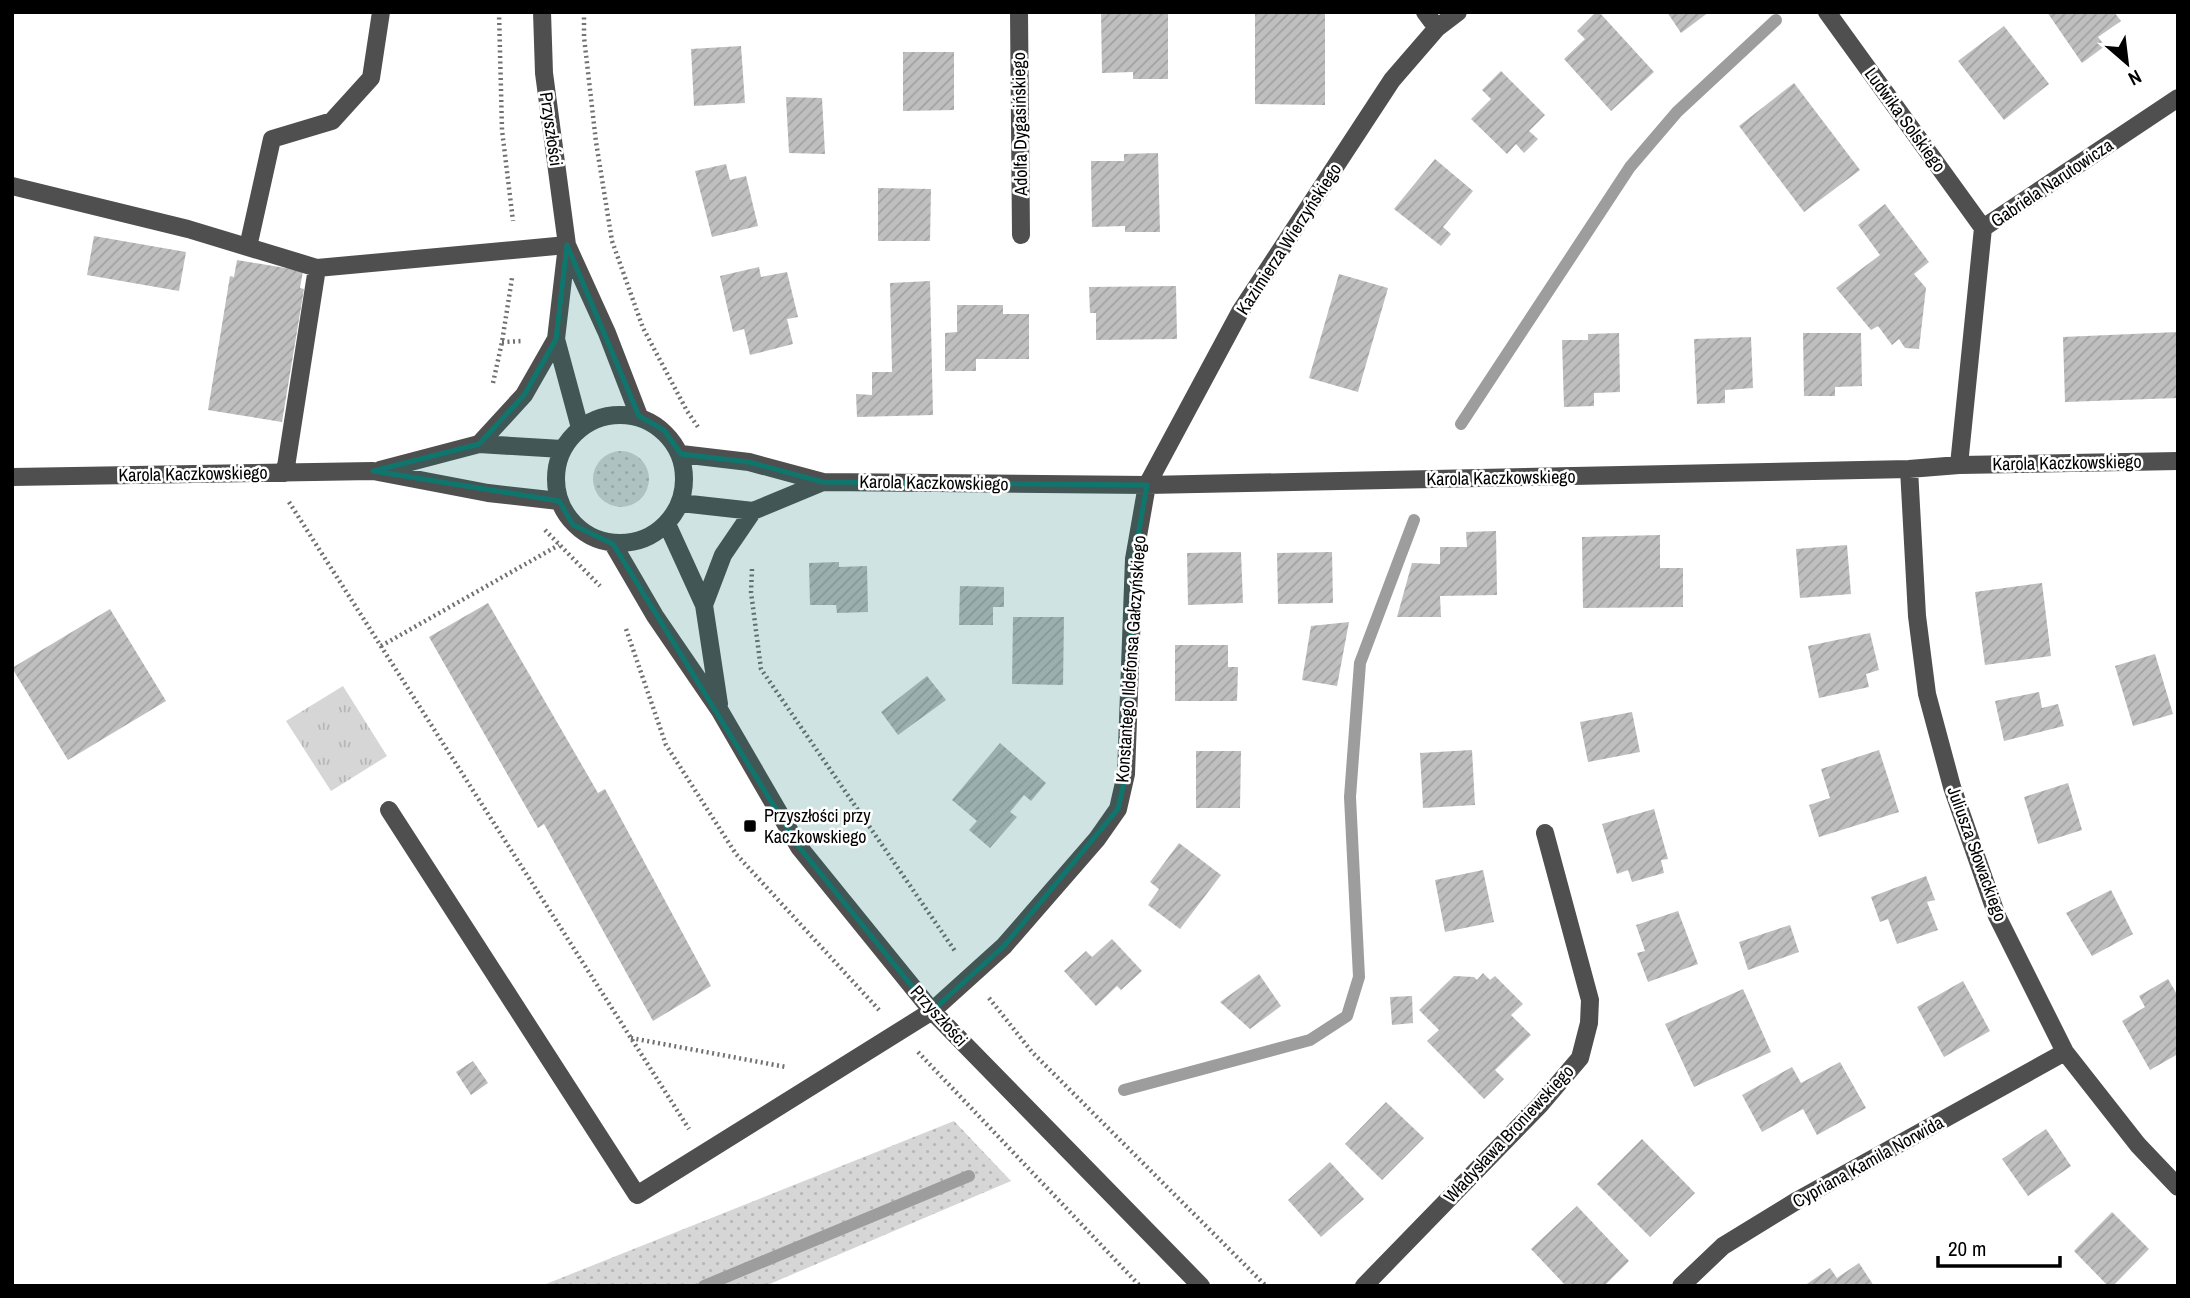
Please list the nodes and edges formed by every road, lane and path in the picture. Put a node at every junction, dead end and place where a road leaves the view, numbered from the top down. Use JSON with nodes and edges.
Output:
{"nodes":[{"id":1,"x":381,"y":12,"type":"edge"},
{"id":2,"x":542,"y":12,"type":"edge"},
{"id":3,"x":584,"y":12,"type":"edge"},
{"id":4,"x":1019,"y":12,"type":"edge"},
{"id":5,"x":1425,"y":12,"type":"edge"},
{"id":6,"x":1458,"y":12,"type":"edge"},
{"id":7,"x":1826,"y":12,"type":"edge"},
{"id":8,"x":1437,"y":28,"type":"junction"},
{"id":9,"x":2178,"y":98,"type":"edge"},
{"id":10,"x":12,"y":186,"type":"edge"},
{"id":11,"x":1983,"y":229,"type":"junction"},
{"id":12,"x":1021,"y":235,"type":"dead end"},
{"id":13,"x":567,"y":245,"type":"junction"},
{"id":14,"x":248,"y":247,"type":"junction"},
{"id":15,"x":317,"y":268,"type":"junction"},
{"id":16,"x":556,"y":339,"type":"junction"},
{"id":17,"x":639,"y":416,"type":"junction"},
{"id":18,"x":580,"y":428,"type":"junction"},
{"id":19,"x":702,"y":432,"type":"dead end"},
{"id":20,"x":479,"y":444,"type":"junction"},
{"id":21,"x":562,"y":449,"type":"junction"},
{"id":22,"x":681,"y":454,"type":"junction"},
{"id":23,"x":2178,"y":461,"type":"edge"},
{"id":24,"x":1959,"y":465,"type":"junction"},
{"id":25,"x":1909,"y":469,"type":"junction"},
{"id":26,"x":373,"y":471,"type":"junction"},
{"id":27,"x":285,"y":472,"type":"junction"},
{"id":28,"x":12,"y":477,"type":"edge"},
{"id":29,"x":823,"y":482,"type":"junction"},
{"id":30,"x":1147,"y":485,"type":"junction"},
{"id":31,"x":558,"y":501,"type":"junction"},
{"id":32,"x":681,"y":503,"type":"junction"},
{"id":33,"x":753,"y":512,"type":"junction"},
{"id":34,"x":667,"y":524,"type":"junction"},
{"id":35,"x":613,"y":544,"type":"junction"},
{"id":36,"x":559,"y":545,"type":"dead end"},
{"id":37,"x":704,"y":605,"type":"junction"},
{"id":38,"x":381,"y":646,"type":"junction"},
{"id":39,"x":720,"y":710,"type":"junction"},
{"id":40,"x":389,"y":810,"type":"dead end"},
{"id":41,"x":1545,"y":833,"type":"dead end"},
{"id":42,"x":932,"y":1011,"type":"junction"},
{"id":43,"x":631,"y":1038,"type":"junction"},
{"id":44,"x":2065,"y":1052,"type":"junction"},
{"id":45,"x":829,"y":1074,"type":"junction"},
{"id":46,"x":704,"y":1153,"type":"junction"},
{"id":47,"x":2178,"y":1188,"type":"edge"},
{"id":48,"x":1199,"y":1285,"type":"edge"},
{"id":49,"x":1364,"y":1286,"type":"edge"},
{"id":50,"x":1681,"y":1286,"type":"edge"}],
"edges":[{"from":1,"to":14,"type":"street"},
{"from":2,"to":13,"type":"street","name":"Przyszłości"},
{"from":3,"to":19,"type":"path"},
{"from":4,"to":12,"type":"street","name":"Adolfa Dygasińskiego"},
{"from":5,"to":8,"type":"street"},
{"from":6,"to":8,"type":"street","name":"Kazimierza Wierzyńskiego"},
{"from":7,"to":11,"type":"street","name":"Ludwika Solskiego"},
{"from":8,"to":30,"type":"street","name":"Kazimierza Wierzyńskiego"},
{"from":9,"to":11,"type":"street","name":"Gabriela Narutowicza"},
{"from":10,"to":14,"type":"street"},
{"from":11,"to":24,"type":"street","name":"Gabriela Narutowicza"},
{"from":13,"to":15,"type":"street"},
{"from":13,"to":16,"type":"street"},
{"from":13,"to":17,"type":"street"},
{"from":14,"to":15,"type":"street"},
{"from":15,"to":27,"type":"street"},
{"from":16,"to":18,"type":"street"},
{"from":16,"to":20,"type":"street"},
{"from":17,"to":18,"type":"street"},
{"from":17,"to":22,"type":"street"},
{"from":18,"to":21,"type":"street"},
{"from":20,"to":21,"type":"street","name":"Karola Kaczkowskiego"},
{"from":20,"to":26,"type":"street","name":"Karola Kaczkowskiego"},
{"from":21,"to":31,"type":"street"},
{"from":22,"to":29,"type":"street","name":"Karola Kaczkowskiego"},
{"from":22,"to":32,"type":"street"},
{"from":23,"to":24,"type":"street","name":"Karola Kaczkowskiego"},
{"from":24,"to":25,"type":"street","name":"Karola Kaczkowskiego"},
{"from":25,"to":30,"type":"street","name":"Karola Kaczkowskiego"},
{"from":25,"to":44,"type":"street","name":"Juliusza Słowackiego"},
{"from":26,"to":27,"type":"street","name":"Karola Kaczkowskiego"},
{"from":26,"to":31,"type":"street","name":"Karola Kaczkowskiego"},
{"from":27,"to":28,"type":"street","name":"Karola Kaczkowskiego"},
{"from":27,"to":38,"type":"path"},
{"from":29,"to":30,"type":"street","name":"Karola Kaczkowskiego"},
{"from":29,"to":33,"type":"street","name":"Karola Kaczkowskiego"},
{"from":30,"to":42,"type":"street","name":"Konstantego Ildefonsa Gałczyńskiego"},
{"from":31,"to":35,"type":"street"},
{"from":32,"to":33,"type":"street"},
{"from":32,"to":34,"type":"street"},
{"from":33,"to":37,"type":"street"},
{"from":34,"to":35,"type":"street"},
{"from":34,"to":37,"type":"street"},
{"from":35,"to":39,"type":"street","name":"Przyszłości"},
{"from":36,"to":38,"type":"path"},
{"from":37,"to":39,"type":"street"},
{"from":38,"to":43,"type":"path"},
{"from":39,"to":42,"type":"street","name":"Przyszłości"},
{"from":40,"to":46,"type":"street","name":"Konstantego Ildefonsa Gałczyńskiego"},
{"from":41,"to":49,"type":"street","name":"Władysława Broniewskiego"},
{"from":42,"to":45,"type":"street","name":"Konstantego Ildefonsa Gałczyńskiego"},
{"from":42,"to":48,"type":"street","name":"Przyszłości"},
{"from":43,"to":45,"type":"path"},
{"from":43,"to":46,"type":"path"},
{"from":44,"to":47,"type":"street","name":"Juliusza Słowackiego"},
{"from":44,"to":50,"type":"street","name":"Cypriana Kamila Norwida"},
{"from":45,"to":46,"type":"street","name":"Konstantego Ildefonsa Gałczyńskiego"}]}
